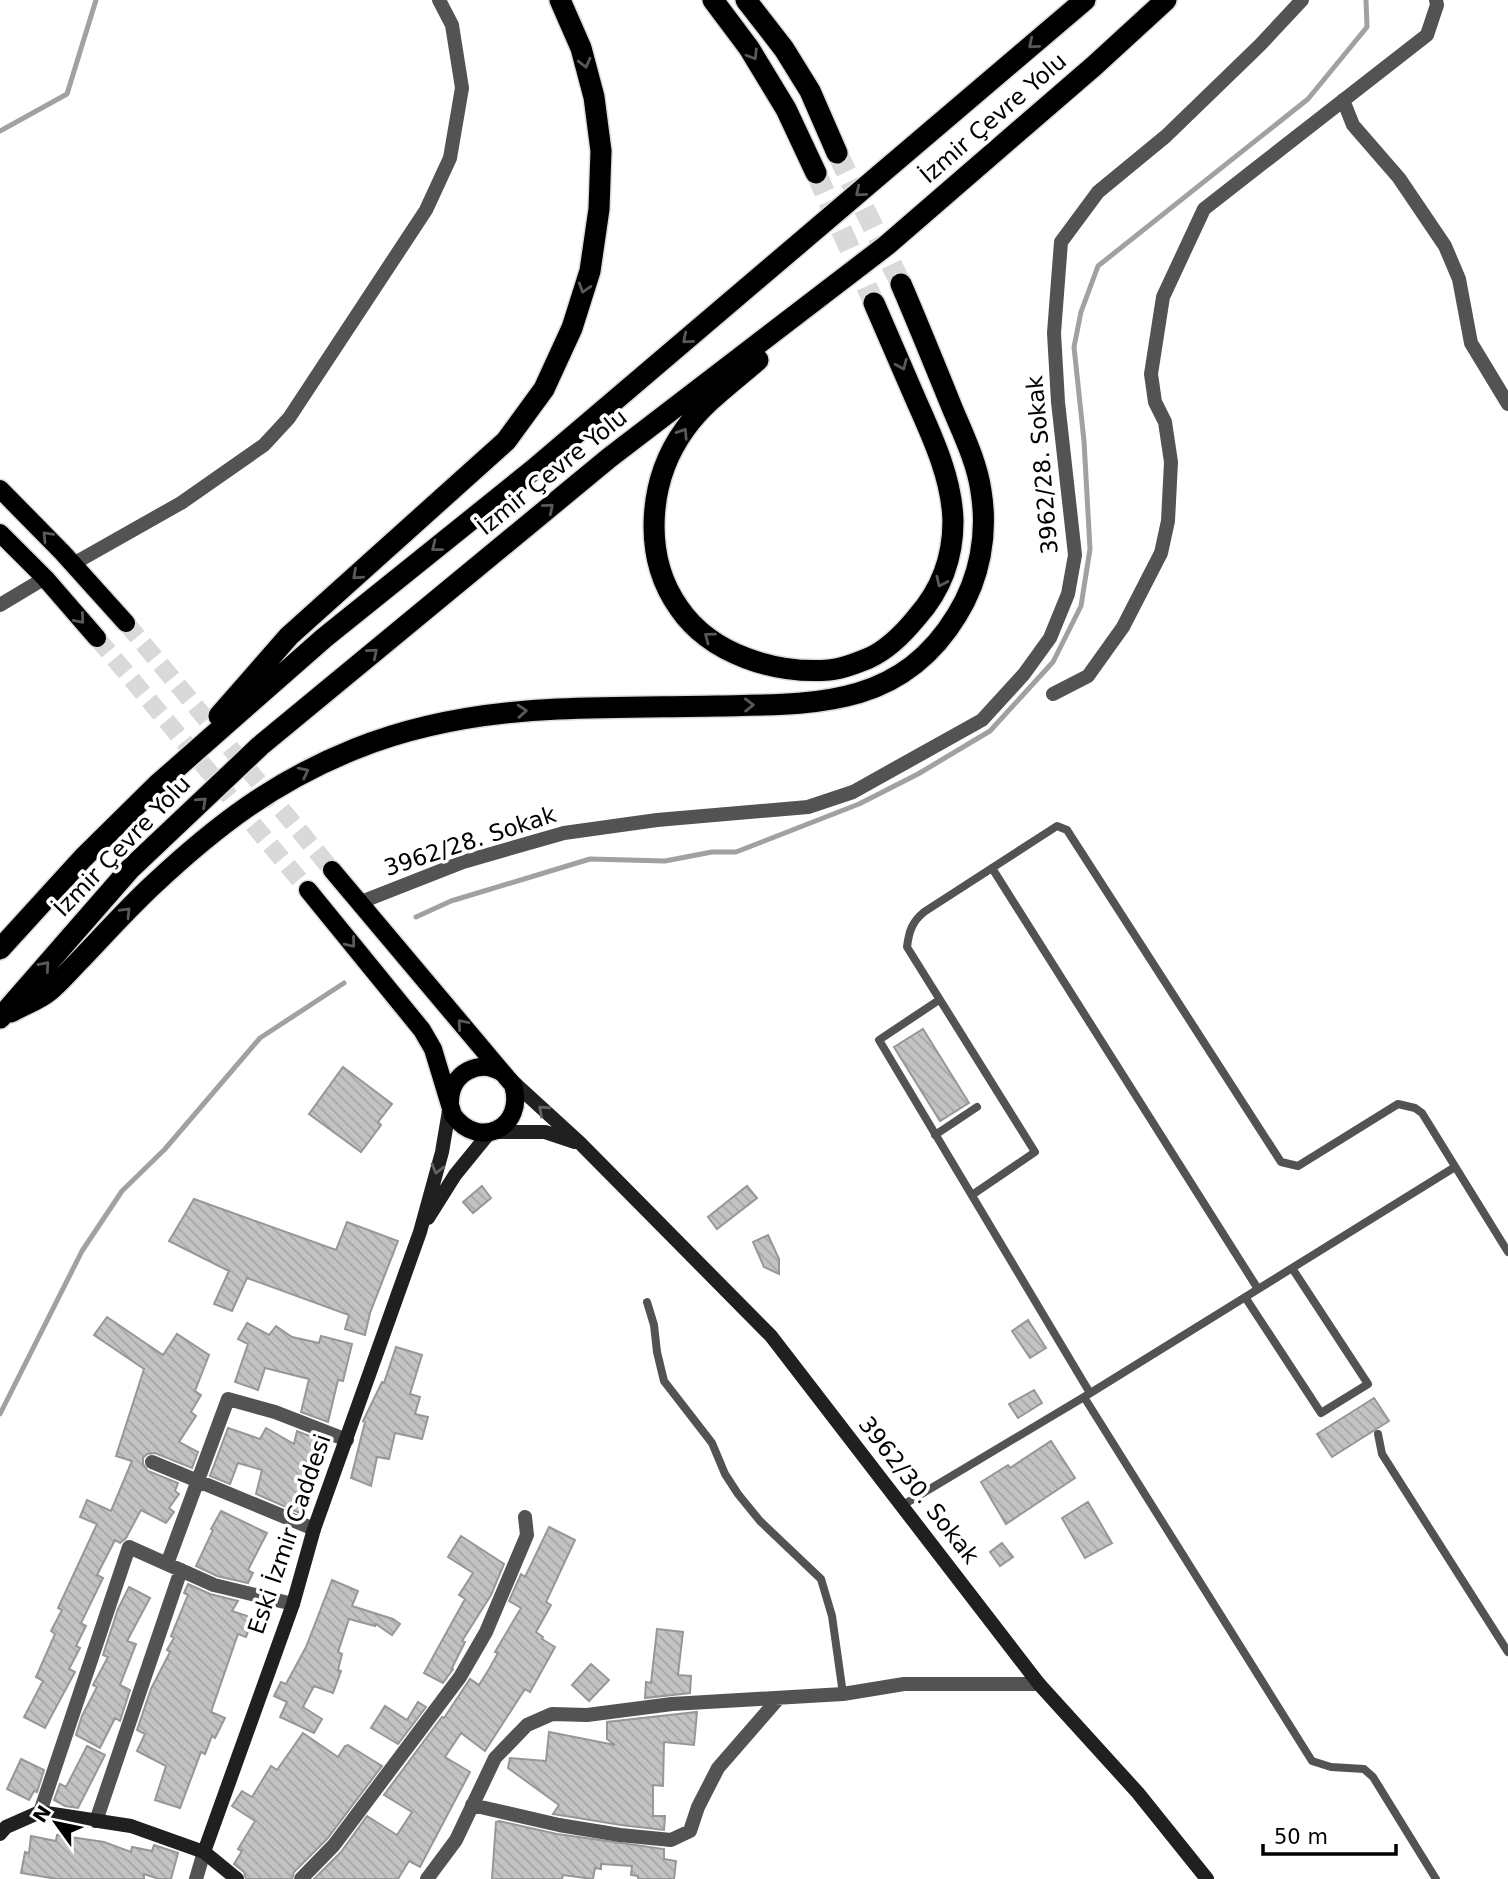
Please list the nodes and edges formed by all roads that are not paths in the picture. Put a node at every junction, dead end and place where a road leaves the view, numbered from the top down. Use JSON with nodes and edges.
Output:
{"nodes":[{"id":1,"x":439,"y":0,"type":"edge"},
{"id":2,"x":560,"y":0,"type":"edge"},
{"id":3,"x":713,"y":0,"type":"edge"},
{"id":4,"x":746,"y":0,"type":"edge"},
{"id":5,"x":1085,"y":0,"type":"edge"},
{"id":6,"x":1166,"y":0,"type":"edge"},
{"id":7,"x":1302,"y":0,"type":"edge"},
{"id":8,"x":1436,"y":0,"type":"edge"},
{"id":9,"x":1343,"y":100,"type":"junction"},
{"id":10,"x":837,"y":153,"type":"tunnel mouth"},
{"id":11,"x":816,"y":173,"type":"tunnel mouth"},
{"id":12,"x":887,"y":245,"type":"junction"},
{"id":13,"x":901,"y":284,"type":"tunnel mouth"},
{"id":14,"x":874,"y":303,"type":"tunnel mouth"},
{"id":15,"x":1508,"y":404,"type":"edge"},
{"id":16,"x":0,"y":489,"type":"edge"},
{"id":17,"x":0,"y":533,"type":"edge"},
{"id":18,"x":73,"y":564,"type":"junction"},
{"id":19,"x":45,"y":579,"type":"junction"},
{"id":20,"x":0,"y":605,"type":"edge"},
{"id":21,"x":126,"y":623,"type":"tunnel mouth"},
{"id":22,"x":97,"y":638,"type":"tunnel mouth"},
{"id":23,"x":1053,"y":694,"type":"dead end"},
{"id":24,"x":158,"y":785,"type":"junction"},
{"id":25,"x":992,"y":868,"type":"junction"},
{"id":26,"x":332,"y":870,"type":"tunnel mouth"},
{"id":27,"x":308,"y":890,"type":"tunnel mouth"},
{"id":28,"x":360,"y":902,"type":"junction"},
{"id":29,"x":0,"y":949,"type":"edge"},
{"id":30,"x":939,"y":1000,"type":"junction"},
{"id":31,"x":0,"y":1018,"type":"edge"},
{"id":32,"x":506,"y":1076,"type":"junction"},
{"id":33,"x":450,"y":1105,"type":"junction"},
{"id":34,"x":977,"y":1107,"type":"dead end"},
{"id":35,"x":490,"y":1132,"type":"junction"},
{"id":36,"x":935,"y":1135,"type":"junction"},
{"id":37,"x":580,"y":1143,"type":"junction"},
{"id":38,"x":1455,"y":1167,"type":"junction"},
{"id":39,"x":972,"y":1195,"type":"junction"},
{"id":40,"x":420,"y":1231,"type":"junction"},
{"id":41,"x":1508,"y":1252,"type":"edge"},
{"id":42,"x":1292,"y":1268,"type":"junction"},
{"id":43,"x":1258,"y":1289,"type":"junction"},
{"id":44,"x":1245,"y":1297,"type":"junction"},
{"id":45,"x":647,"y":1302,"type":"dead end"},
{"id":46,"x":1087,"y":1395,"type":"junction"},
{"id":47,"x":1378,"y":1434,"type":"dead end"},
{"id":48,"x":347,"y":1440,"type":"junction"},
{"id":49,"x":152,"y":1462,"type":"dead end"},
{"id":50,"x":198,"y":1480,"type":"junction"},
{"id":51,"x":903,"y":1505,"type":"junction"},
{"id":52,"x":525,"y":1517,"type":"dead end"},
{"id":53,"x":314,"y":1529,"type":"junction"},
{"id":54,"x":174,"y":1567,"type":"junction"},
{"id":55,"x":293,"y":1604,"type":"junction"},
{"id":56,"x":1508,"y":1652,"type":"edge"},
{"id":57,"x":1039,"y":1684,"type":"junction"},
{"id":58,"x":843,"y":1694,"type":"junction"},
{"id":59,"x":778,"y":1699,"type":"junction"},
{"id":60,"x":472,"y":1805,"type":"junction"},
{"id":61,"x":40,"y":1812,"type":"junction"},
{"id":62,"x":96,"y":1821,"type":"junction"},
{"id":63,"x":0,"y":1834,"type":"edge"},
{"id":64,"x":204,"y":1852,"type":"junction"},
{"id":65,"x":196,"y":1879,"type":"edge"},
{"id":66,"x":237,"y":1879,"type":"edge"},
{"id":67,"x":301,"y":1879,"type":"edge"},
{"id":68,"x":427,"y":1879,"type":"edge"},
{"id":69,"x":1207,"y":1879,"type":"edge"},
{"id":70,"x":1436,"y":1879,"type":"edge"}],
"edges":[{"from":1,"to":18,"type":"street"},
{"from":2,"to":24,"type":"highway","one_way":true},
{"from":3,"to":11,"type":"highway","one_way":true},
{"from":4,"to":10,"type":"highway"},
{"from":5,"to":24,"type":"highway","name":"İzmir Çevre Yolu","one_way":true},
{"from":6,"to":12,"type":"highway","name":"İzmir Çevre Yolu"},
{"from":7,"to":28,"type":"street","name":"3962/28. Sokak"},
{"from":8,"to":9,"type":"street"},
{"from":9,"to":15,"type":"street"},
{"from":9,"to":23,"type":"street"},
{"from":14,"to":12,"type":"highway","one_way":true},
{"from":31,"to":12,"type":"highway","name":"İzmir Çevre Yolu","one_way":true},
{"from":31,"to":13,"type":"highway","one_way":true},
{"from":18,"to":16,"type":"main road","one_way":true},
{"from":17,"to":19,"type":"main road"},
{"from":18,"to":21,"type":"main road"},
{"from":19,"to":20,"type":"street"},
{"from":19,"to":22,"type":"main road","one_way":true},
{"from":24,"to":29,"type":"highway","name":"İzmir Çevre Yolu"},
{"from":25,"to":30,"type":"lane"},
{"from":25,"to":38,"type":"lane"},
{"from":25,"to":43,"type":"lane"},
{"from":26,"to":28,"type":"main road"},
{"from":27,"to":33,"type":"main road","one_way":true},
{"from":32,"to":28,"type":"main road","one_way":true},
{"from":30,"to":36,"type":"lane"},
{"from":30,"to":39,"type":"lane"},
{"from":32,"to":33,"type":"main road"},
{"from":32,"to":35,"type":"main road"},
{"from":37,"to":32,"type":"street","name":"3962/30. Sokak","one_way":true},
{"from":33,"to":35,"type":"main road"},
{"from":33,"to":40,"type":"street","name":"Eski İzmir Caddesi","one_way":true},
{"from":34,"to":36,"type":"lane"},
{"from":35,"to":37,"type":"street"},
{"from":35,"to":40,"type":"street","name":"Eski İzmir Caddesi"},
{"from":36,"to":39,"type":"lane"},
{"from":37,"to":51,"type":"street","name":"3962/30. Sokak"},
{"from":38,"to":41,"type":"lane"},
{"from":38,"to":42,"type":"lane"},
{"from":39,"to":46,"type":"lane"},
{"from":40,"to":48,"type":"street","name":"Eski İzmir Caddesi"},
{"from":42,"to":43,"type":"lane"},
{"from":42,"to":44,"type":"lane"},
{"from":43,"to":44,"type":"lane"},
{"from":44,"to":46,"type":"lane"},
{"from":45,"to":58,"type":"lane"},
{"from":46,"to":51,"type":"lane"},
{"from":46,"to":70,"type":"lane"},
{"from":47,"to":56,"type":"lane"},
{"from":48,"to":50,"type":"street"},
{"from":48,"to":53,"type":"street","name":"Eski İzmir Caddesi"},
{"from":49,"to":50,"type":"street"},
{"from":50,"to":53,"type":"street"},
{"from":50,"to":54,"type":"street"},
{"from":51,"to":57,"type":"street","name":"3962/30. Sokak"},
{"from":52,"to":67,"type":"street"},
{"from":53,"to":55,"type":"street","name":"Eski İzmir Caddesi"},
{"from":54,"to":55,"type":"street"},
{"from":54,"to":61,"type":"street"},
{"from":54,"to":62,"type":"street"},
{"from":55,"to":64,"type":"street","name":"Eski İzmir Caddesi"},
{"from":57,"to":58,"type":"street"},
{"from":57,"to":69,"type":"street","name":"3962/30. Sokak"},
{"from":58,"to":59,"type":"street"},
{"from":59,"to":60,"type":"street"},
{"from":59,"to":60,"type":"street"},
{"from":60,"to":68,"type":"street"},
{"from":61,"to":62,"type":"street"},
{"from":61,"to":63,"type":"street"},
{"from":62,"to":64,"type":"street"},
{"from":64,"to":65,"type":"street"},
{"from":64,"to":66,"type":"street"}]}
